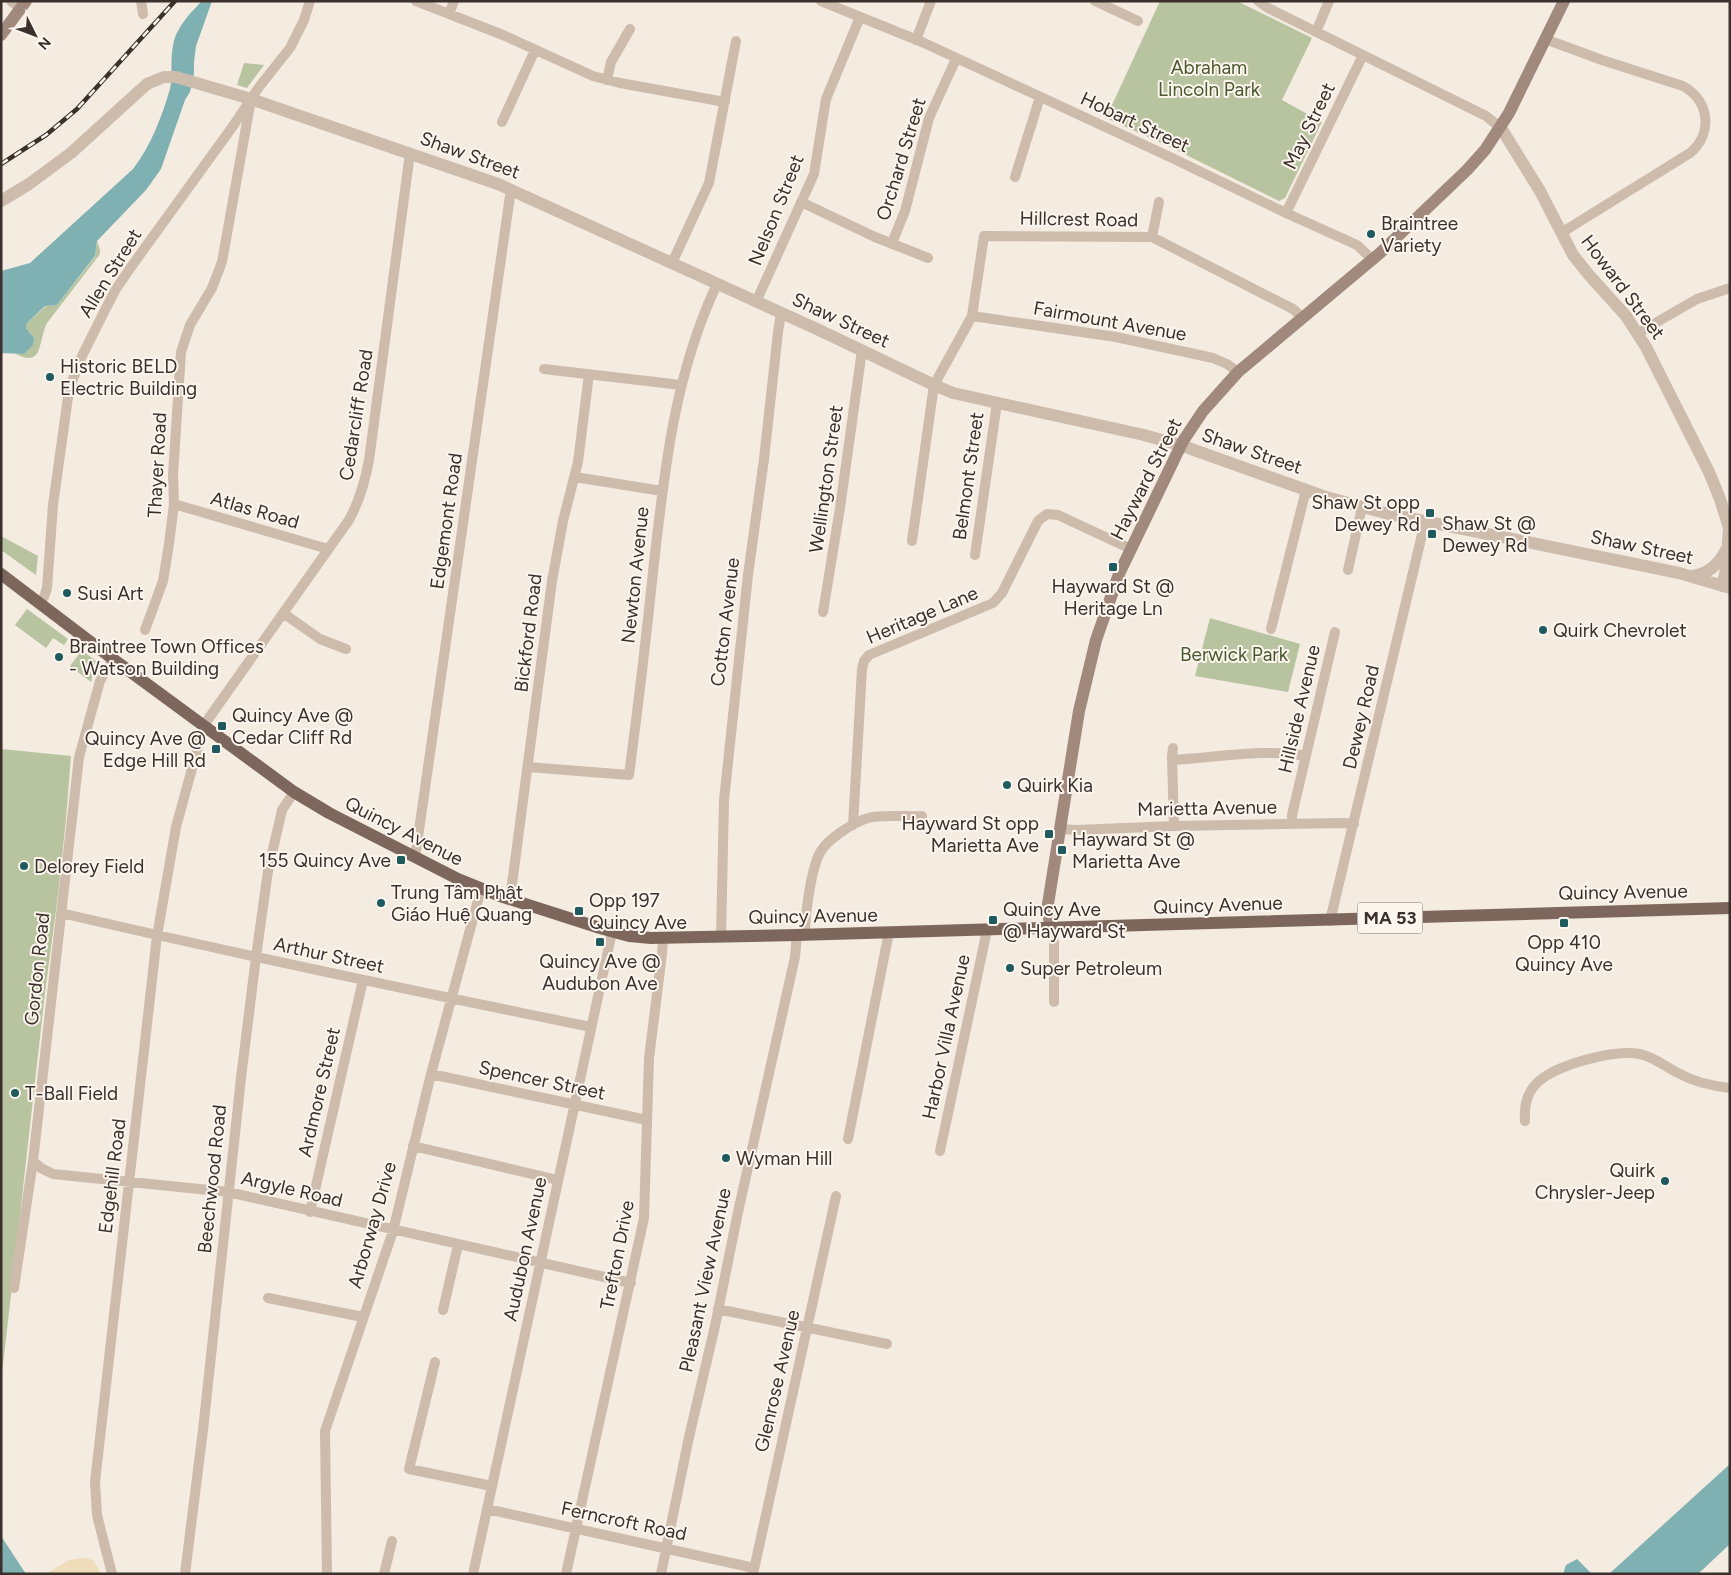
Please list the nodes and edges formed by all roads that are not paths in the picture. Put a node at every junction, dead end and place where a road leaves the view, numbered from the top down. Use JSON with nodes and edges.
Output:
{"nodes":[{"id":1,"x":141,"y":1,"type":"edge"},
{"id":2,"x":310,"y":1,"type":"edge"},
{"id":3,"x":416,"y":1,"type":"edge"},
{"id":4,"x":454,"y":1,"type":"edge"},
{"id":5,"x":821,"y":1,"type":"edge"},
{"id":6,"x":931,"y":1,"type":"edge"},
{"id":7,"x":1095,"y":1,"type":"edge"},
{"id":8,"x":1258,"y":1,"type":"edge"},
{"id":9,"x":1329,"y":1,"type":"edge"},
{"id":10,"x":1564,"y":1,"type":"edge"},
{"id":11,"x":19,"y":4,"type":"edge"},
{"id":12,"x":143,"y":14,"type":"dead end"},
{"id":13,"x":449,"y":14,"type":"junction"},
{"id":14,"x":860,"y":17,"type":"junction"},
{"id":15,"x":1138,"y":21,"type":"dead end"},
{"id":16,"x":630,"y":29,"type":"dead end"},
{"id":17,"x":1316,"y":32,"type":"junction"},
{"id":18,"x":1,"y":35,"type":"edge"},
{"id":19,"x":1545,"y":39,"type":"junction"},
{"id":20,"x":916,"y":40,"type":"junction"},
{"id":21,"x":736,"y":41,"type":"dead end"},
{"id":22,"x":535,"y":50,"type":"junction"},
{"id":23,"x":1363,"y":55,"type":"junction"},
{"id":24,"x":956,"y":59,"type":"junction"},
{"id":25,"x":607,"y":80,"type":"junction"},
{"id":26,"x":1040,"y":97,"type":"junction"},
{"id":27,"x":251,"y":99,"type":"junction"},
{"id":28,"x":725,"y":102,"type":"junction"},
{"id":29,"x":502,"y":122,"type":"dead end"},
{"id":30,"x":1500,"y":128,"type":"junction"},
{"id":31,"x":410,"y":153,"type":"junction"},
{"id":32,"x":1015,"y":176,"type":"dead end"},
{"id":33,"x":511,"y":189,"type":"junction"},
{"id":34,"x":1,"y":201,"type":"edge"},
{"id":35,"x":801,"y":202,"type":"junction"},
{"id":36,"x":1159,"y":202,"type":"dead end"},
{"id":37,"x":1286,"y":213,"type":"junction"},
{"id":38,"x":1561,"y":232,"type":"junction"},
{"id":39,"x":1152,"y":237,"type":"junction"},
{"id":40,"x":892,"y":243,"type":"junction"},
{"id":41,"x":928,"y":258,"type":"dead end"},
{"id":42,"x":1373,"y":260,"type":"junction"},
{"id":43,"x":672,"y":264,"type":"junction"},
{"id":44,"x":717,"y":284,"type":"junction"},
{"id":45,"x":1730,"y":288,"type":"edge"},
{"id":46,"x":756,"y":302,"type":"junction"},
{"id":47,"x":781,"y":313,"type":"junction"},
{"id":48,"x":972,"y":316,"type":"junction"},
{"id":49,"x":1303,"y":318,"type":"junction"},
{"id":50,"x":1638,"y":333,"type":"junction"},
{"id":51,"x":862,"y":350,"type":"junction"},
{"id":52,"x":544,"y":369,"type":"dead end"},
{"id":53,"x":1238,"y":372,"type":"junction"},
{"id":54,"x":589,"y":374,"type":"junction"},
{"id":55,"x":681,"y":385,"type":"junction"},
{"id":56,"x":934,"y":386,"type":"junction"},
{"id":57,"x":997,"y":403,"type":"junction"},
{"id":58,"x":1180,"y":446,"type":"junction"},
{"id":59,"x":575,"y":477,"type":"junction"},
{"id":60,"x":1306,"y":490,"type":"junction"},
{"id":61,"x":662,"y":491,"type":"junction"},
{"id":62,"x":174,"y":504,"type":"junction"},
{"id":63,"x":1362,"y":507,"type":"junction"},
{"id":64,"x":1425,"y":522,"type":"junction"},
{"id":65,"x":1729,"y":525,"type":"edge"},
{"id":66,"x":912,"y":541,"type":"dead end"},
{"id":67,"x":1728,"y":545,"type":"junction"},
{"id":68,"x":328,"y":549,"type":"junction"},
{"id":69,"x":1131,"y":549,"type":"junction"},
{"id":70,"x":975,"y":555,"type":"dead end"},
{"id":71,"x":1348,"y":570,"type":"dead end"},
{"id":72,"x":1,"y":574,"type":"edge"},
{"id":73,"x":1689,"y":576,"type":"junction"},
{"id":74,"x":1726,"y":587,"type":"edge"},
{"id":75,"x":40,"y":603,"type":"junction"},
{"id":76,"x":283,"y":612,"type":"junction"},
{"id":77,"x":823,"y":612,"type":"dead end"},
{"id":78,"x":1271,"y":629,"type":"dead end"},
{"id":79,"x":145,"y":630,"type":"dead end"},
{"id":80,"x":1336,"y":632,"type":"dead end"},
{"id":81,"x":346,"y":649,"type":"dead end"},
{"id":82,"x":113,"y":659,"type":"junction"},
{"id":83,"x":204,"y":725,"type":"junction"},
{"id":84,"x":1173,"y":748,"type":"dead end"},
{"id":85,"x":1306,"y":756,"type":"junction"},
{"id":86,"x":1172,"y":760,"type":"junction"},
{"id":87,"x":528,"y":767,"type":"junction"},
{"id":88,"x":294,"y":792,"type":"junction"},
{"id":89,"x":922,"y":816,"type":"dead end"},
{"id":90,"x":1292,"y":824,"type":"junction"},
{"id":91,"x":1354,"y":824,"type":"junction"},
{"id":92,"x":853,"y":825,"type":"junction"},
{"id":93,"x":1174,"y":826,"type":"junction"},
{"id":94,"x":1060,"y":829,"type":"junction"},
{"id":95,"x":415,"y":858,"type":"junction"},
{"id":96,"x":481,"y":889,"type":"junction"},
{"id":97,"x":510,"y":899,"type":"junction"},
{"id":98,"x":1730,"y":908,"type":"edge"},
{"id":99,"x":60,"y":913,"type":"junction"},
{"id":100,"x":1330,"y":921,"type":"junction"},
{"id":101,"x":1051,"y":928,"type":"junction"},
{"id":102,"x":987,"y":930,"type":"junction"},
{"id":103,"x":612,"y":932,"type":"junction"},
{"id":104,"x":889,"y":932,"type":"junction"},
{"id":105,"x":801,"y":935,"type":"junction"},
{"id":106,"x":157,"y":936,"type":"junction"},
{"id":107,"x":721,"y":937,"type":"junction"},
{"id":108,"x":663,"y":938,"type":"junction"},
{"id":109,"x":256,"y":957,"type":"junction"},
{"id":110,"x":363,"y":980,"type":"junction"},
{"id":111,"x":450,"y":1000,"type":"junction"},
{"id":112,"x":1054,"y":1002,"type":"dead end"},
{"id":113,"x":591,"y":1027,"type":"junction"},
{"id":114,"x":431,"y":1074,"type":"junction"},
{"id":115,"x":1730,"y":1088,"type":"edge"},
{"id":116,"x":574,"y":1104,"type":"junction"},
{"id":117,"x":647,"y":1120,"type":"junction"},
{"id":118,"x":1525,"y":1121,"type":"dead end"},
{"id":119,"x":848,"y":1139,"type":"dead end"},
{"id":120,"x":413,"y":1146,"type":"junction"},
{"id":121,"x":940,"y":1151,"type":"dead end"},
{"id":122,"x":33,"y":1161,"type":"junction"},
{"id":123,"x":558,"y":1180,"type":"junction"},
{"id":124,"x":129,"y":1182,"type":"junction"},
{"id":125,"x":228,"y":1192,"type":"junction"},
{"id":126,"x":836,"y":1196,"type":"dead end"},
{"id":127,"x":310,"y":1212,"type":"junction"},
{"id":128,"x":393,"y":1230,"type":"junction"},
{"id":129,"x":458,"y":1245,"type":"junction"},
{"id":130,"x":540,"y":1262,"type":"junction"},
{"id":131,"x":631,"y":1283,"type":"junction"},
{"id":132,"x":14,"y":1288,"type":"dead end"},
{"id":133,"x":268,"y":1298,"type":"dead end"},
{"id":134,"x":718,"y":1309,"type":"junction"},
{"id":135,"x":443,"y":1310,"type":"dead end"},
{"id":136,"x":363,"y":1317,"type":"junction"},
{"id":137,"x":807,"y":1328,"type":"junction"},
{"id":138,"x":887,"y":1344,"type":"dead end"},
{"id":139,"x":435,"y":1362,"type":"dead end"},
{"id":140,"x":492,"y":1486,"type":"junction"},
{"id":141,"x":487,"y":1509,"type":"junction"},
{"id":142,"x":576,"y":1528,"type":"junction"},
{"id":143,"x":392,"y":1541,"type":"dead end"},
{"id":144,"x":666,"y":1548,"type":"junction"},
{"id":145,"x":753,"y":1571,"type":"edge"},
{"id":146,"x":112,"y":1574,"type":"edge"},
{"id":147,"x":185,"y":1574,"type":"edge"},
{"id":148,"x":327,"y":1574,"type":"edge"},
{"id":149,"x":384,"y":1574,"type":"edge"},
{"id":150,"x":473,"y":1574,"type":"edge"},
{"id":151,"x":566,"y":1574,"type":"edge"},
{"id":152,"x":661,"y":1574,"type":"edge"}],
"edges":[{"from":1,"to":12,"type":"street"},
{"from":2,"to":27,"type":"street","name":"Allen Street"},
{"from":3,"to":13,"type":"street"},
{"from":4,"to":13,"type":"street"},
{"from":5,"to":14,"type":"street","name":"Hobart Street"},
{"from":6,"to":20,"type":"street"},
{"from":7,"to":15,"type":"street"},
{"from":8,"to":17,"type":"street"},
{"from":9,"to":17,"type":"street"},
{"from":10,"to":19,"type":"main road","name":"Hayward Street"},
{"from":11,"to":18,"type":"main road"},
{"from":13,"to":22,"type":"street"},
{"from":14,"to":20,"type":"street","name":"Hobart Street"},
{"from":14,"to":35,"type":"street","name":"Nelson Street"},
{"from":16,"to":25,"type":"street"},
{"from":17,"to":23,"type":"street"},
{"from":19,"to":30,"type":"main road","name":"Hayward Street"},
{"from":19,"to":38,"type":"street"},
{"from":20,"to":24,"type":"street","name":"Hobart Street"},
{"from":21,"to":28,"type":"street"},
{"from":22,"to":25,"type":"street"},
{"from":22,"to":29,"type":"street"},
{"from":23,"to":30,"type":"street"},
{"from":23,"to":37,"type":"street","name":"May Street"},
{"from":24,"to":26,"type":"street","name":"Hobart Street"},
{"from":24,"to":40,"type":"street","name":"Orchard Street"},
{"from":25,"to":28,"type":"street"},
{"from":26,"to":32,"type":"street"},
{"from":26,"to":37,"type":"street","name":"Hobart Street"},
{"from":27,"to":31,"type":"street","name":"Shaw Street"},
{"from":27,"to":34,"type":"street","name":"Shaw Street"},
{"from":27,"to":62,"type":"street","name":"Thayer Road"},
{"from":27,"to":75,"type":"street","name":"Allen Street"},
{"from":28,"to":43,"type":"street"},
{"from":30,"to":38,"type":"street","name":"Howard Street"},
{"from":30,"to":42,"type":"main road","name":"Hayward Street"},
{"from":31,"to":33,"type":"street","name":"Shaw Street"},
{"from":31,"to":68,"type":"street","name":"Cedarcliff Road"},
{"from":33,"to":43,"type":"street","name":"Shaw Street"},
{"from":33,"to":95,"type":"street","name":"Edgemont Road"},
{"from":35,"to":40,"type":"street"},
{"from":35,"to":46,"type":"street","name":"Nelson Street"},
{"from":36,"to":39,"type":"street"},
{"from":37,"to":42,"type":"street","name":"Hobart Street"},
{"from":38,"to":50,"type":"street","name":"Howard Street"},
{"from":39,"to":48,"type":"street","name":"Hillcrest Road"},
{"from":39,"to":49,"type":"street","name":"Hillcrest Road"},
{"from":40,"to":41,"type":"street"},
{"from":42,"to":49,"type":"main road","name":"Hayward Street"},
{"from":43,"to":44,"type":"street","name":"Shaw Street"},
{"from":44,"to":46,"type":"street","name":"Shaw Street"},
{"from":44,"to":55,"type":"street","name":"Newton Avenue"},
{"from":45,"to":50,"type":"street"},
{"from":46,"to":47,"type":"street","name":"Shaw Street"},
{"from":47,"to":51,"type":"street","name":"Shaw Street"},
{"from":47,"to":107,"type":"street","name":"Cotton Avenue"},
{"from":48,"to":53,"type":"street","name":"Fairmount Avenue"},
{"from":48,"to":56,"type":"street"},
{"from":49,"to":53,"type":"main road","name":"Hayward Street"},
{"from":50,"to":65,"type":"street","name":"Howard Street"},
{"from":51,"to":56,"type":"street","name":"Shaw Street"},
{"from":51,"to":77,"type":"street","name":"Wellington Street"},
{"from":52,"to":54,"type":"street"},
{"from":53,"to":58,"type":"main road","name":"Hayward Street"},
{"from":54,"to":55,"type":"street"},
{"from":54,"to":59,"type":"street","name":"Bickford Road"},
{"from":55,"to":61,"type":"street","name":"Newton Avenue"},
{"from":56,"to":57,"type":"street","name":"Shaw Street"},
{"from":56,"to":66,"type":"street"},
{"from":57,"to":58,"type":"street","name":"Shaw Street"},
{"from":57,"to":70,"type":"street","name":"Belmont Street"},
{"from":58,"to":60,"type":"street","name":"Shaw Street"},
{"from":58,"to":69,"type":"main road","name":"Hayward Street"},
{"from":59,"to":61,"type":"street"},
{"from":59,"to":87,"type":"street","name":"Bickford Road"},
{"from":60,"to":63,"type":"street","name":"Shaw Street"},
{"from":60,"to":78,"type":"street"},
{"from":61,"to":87,"type":"street","name":"Newton Avenue"},
{"from":62,"to":68,"type":"street","name":"Atlas Road"},
{"from":62,"to":79,"type":"street","name":"Thayer Road"},
{"from":63,"to":64,"type":"street","name":"Shaw Street"},
{"from":63,"to":71,"type":"street"},
{"from":64,"to":73,"type":"street","name":"Shaw Street"},
{"from":64,"to":91,"type":"street","name":"Dewey Road"},
{"from":65,"to":67,"type":"street","name":"Howard Street"},
{"from":67,"to":73,"type":"street"},
{"from":67,"to":74,"type":"street","name":"Howard Street"},
{"from":68,"to":76,"type":"street","name":"Cedarcliff Road"},
{"from":69,"to":92,"type":"street","name":"Heritage Lane"},
{"from":69,"to":94,"type":"main road","name":"Hayward Street"},
{"from":72,"to":75,"type":"main road","name":"Quincy Avenue","number":"MA 53"},
{"from":73,"to":74,"type":"street","name":"Shaw Street"},
{"from":75,"to":82,"type":"main road","name":"Quincy Avenue","number":"MA 53"},
{"from":76,"to":81,"type":"street"},
{"from":76,"to":83,"type":"street","name":"Cedarcliff Road"},
{"from":80,"to":85,"type":"street","name":"Hillside Avenue"},
{"from":82,"to":83,"type":"main road","name":"Quincy Avenue","number":"MA 53"},
{"from":82,"to":99,"type":"street","name":"Gordon Road"},
{"from":83,"to":88,"type":"main road","name":"Quincy Avenue","number":"MA 53"},
{"from":83,"to":106,"type":"street","name":"Edgehill Road"},
{"from":84,"to":86,"type":"street"},
{"from":85,"to":86,"type":"street"},
{"from":85,"to":90,"type":"street","name":"Hillside Avenue"},
{"from":86,"to":93,"type":"street"},
{"from":87,"to":97,"type":"street","name":"Bickford Road"},
{"from":88,"to":95,"type":"main road","name":"Quincy Avenue","number":"MA 53"},
{"from":88,"to":109,"type":"street","name":"Beechwood Road"},
{"from":89,"to":92,"type":"street","name":"Pleasant View Avenue"},
{"from":90,"to":91,"type":"street","name":"Marietta Avenue"},
{"from":90,"to":93,"type":"street","name":"Marietta Avenue"},
{"from":91,"to":100,"type":"street","name":"Dewey Road"},
{"from":92,"to":105,"type":"street","name":"Pleasant View Avenue"},
{"from":93,"to":94,"type":"street","name":"Marietta Avenue"},
{"from":94,"to":101,"type":"main road","name":"Hayward Street"},
{"from":95,"to":96,"type":"main road","name":"Quincy Avenue","number":"MA 53"},
{"from":96,"to":97,"type":"main road","name":"Quincy Avenue","number":"MA 53"},
{"from":96,"to":111,"type":"street","name":"Arborway Drive"},
{"from":97,"to":103,"type":"main road","name":"Quincy Avenue","number":"MA 53"},
{"from":98,"to":100,"type":"main road","name":"Quincy Avenue","number":"MA 53"},
{"from":99,"to":106,"type":"street","name":"Arthur Street"},
{"from":99,"to":122,"type":"street","name":"Gordon Road"},
{"from":100,"to":101,"type":"main road","name":"Quincy Avenue","number":"MA 53"},
{"from":101,"to":102,"type":"main road","name":"Quincy Avenue","number":"MA 53"},
{"from":101,"to":112,"type":"street"},
{"from":102,"to":104,"type":"main road","name":"Quincy Avenue","number":"MA 53"},
{"from":102,"to":121,"type":"street","name":"Harbor Villa Avenue"},
{"from":103,"to":108,"type":"main road","name":"Quincy Avenue","number":"MA 53"},
{"from":103,"to":113,"type":"street","name":"Audubon Avenue"},
{"from":104,"to":105,"type":"main road","name":"Quincy Avenue","number":"MA 53"},
{"from":104,"to":119,"type":"street"},
{"from":105,"to":107,"type":"main road","name":"Quincy Avenue","number":"MA 53"},
{"from":105,"to":134,"type":"street","name":"Pleasant View Avenue"},
{"from":106,"to":109,"type":"street","name":"Arthur Street"},
{"from":106,"to":124,"type":"street","name":"Edgehill Road"},
{"from":107,"to":108,"type":"main road","name":"Quincy Avenue","number":"MA 53"},
{"from":108,"to":117,"type":"street","name":"Trefton Drive"},
{"from":109,"to":110,"type":"street","name":"Arthur Street"},
{"from":109,"to":125,"type":"street","name":"Beechwood Road"},
{"from":110,"to":111,"type":"street","name":"Arthur Street"},
{"from":110,"to":127,"type":"street","name":"Ardmore Street"},
{"from":111,"to":113,"type":"street","name":"Arthur Street"},
{"from":111,"to":114,"type":"street","name":"Arborway Drive"},
{"from":113,"to":116,"type":"street","name":"Audubon Avenue"},
{"from":114,"to":116,"type":"street","name":"Spencer Street"},
{"from":114,"to":120,"type":"street","name":"Arborway Drive"},
{"from":115,"to":118,"type":"street"},
{"from":116,"to":117,"type":"street","name":"Spencer Street"},
{"from":116,"to":123,"type":"street","name":"Audubon Avenue"},
{"from":117,"to":131,"type":"street","name":"Trefton Drive"},
{"from":120,"to":123,"type":"street"},
{"from":120,"to":128,"type":"street","name":"Arborway Drive"},
{"from":122,"to":124,"type":"street","name":"Argyle Road"},
{"from":122,"to":132,"type":"street","name":"Gordon Road"},
{"from":123,"to":130,"type":"street","name":"Audubon Avenue"},
{"from":124,"to":125,"type":"street","name":"Argyle Road"},
{"from":124,"to":146,"type":"street","name":"Edgehill Road"},
{"from":125,"to":127,"type":"street","name":"Argyle Road"},
{"from":125,"to":147,"type":"street","name":"Beechwood Road"},
{"from":126,"to":137,"type":"street","name":"Glenrose Avenue"},
{"from":127,"to":128,"type":"street","name":"Argyle Road"},
{"from":128,"to":129,"type":"street","name":"Argyle Road"},
{"from":128,"to":136,"type":"street","name":"Arborway Drive"},
{"from":129,"to":130,"type":"street","name":"Argyle Road"},
{"from":129,"to":135,"type":"street"},
{"from":130,"to":131,"type":"street","name":"Argyle Road"},
{"from":130,"to":140,"type":"street","name":"Audubon Avenue"},
{"from":131,"to":142,"type":"street","name":"Trefton Drive"},
{"from":133,"to":136,"type":"street"},
{"from":134,"to":137,"type":"street"},
{"from":134,"to":144,"type":"street","name":"Pleasant View Avenue"},
{"from":136,"to":148,"type":"street","name":"Arborway Drive"},
{"from":137,"to":138,"type":"street"},
{"from":137,"to":145,"type":"street","name":"Glenrose Avenue"},
{"from":139,"to":140,"type":"street"},
{"from":140,"to":141,"type":"street","name":"Audubon Avenue"},
{"from":141,"to":142,"type":"street","name":"Ferncroft Road"},
{"from":141,"to":150,"type":"street","name":"Audubon Avenue"},
{"from":142,"to":144,"type":"street","name":"Ferncroft Road"},
{"from":142,"to":151,"type":"street","name":"Trefton Drive"},
{"from":143,"to":149,"type":"street"},
{"from":144,"to":145,"type":"street","name":"Ferncroft Road"},
{"from":144,"to":152,"type":"street","name":"Pleasant View Avenue"}]}
